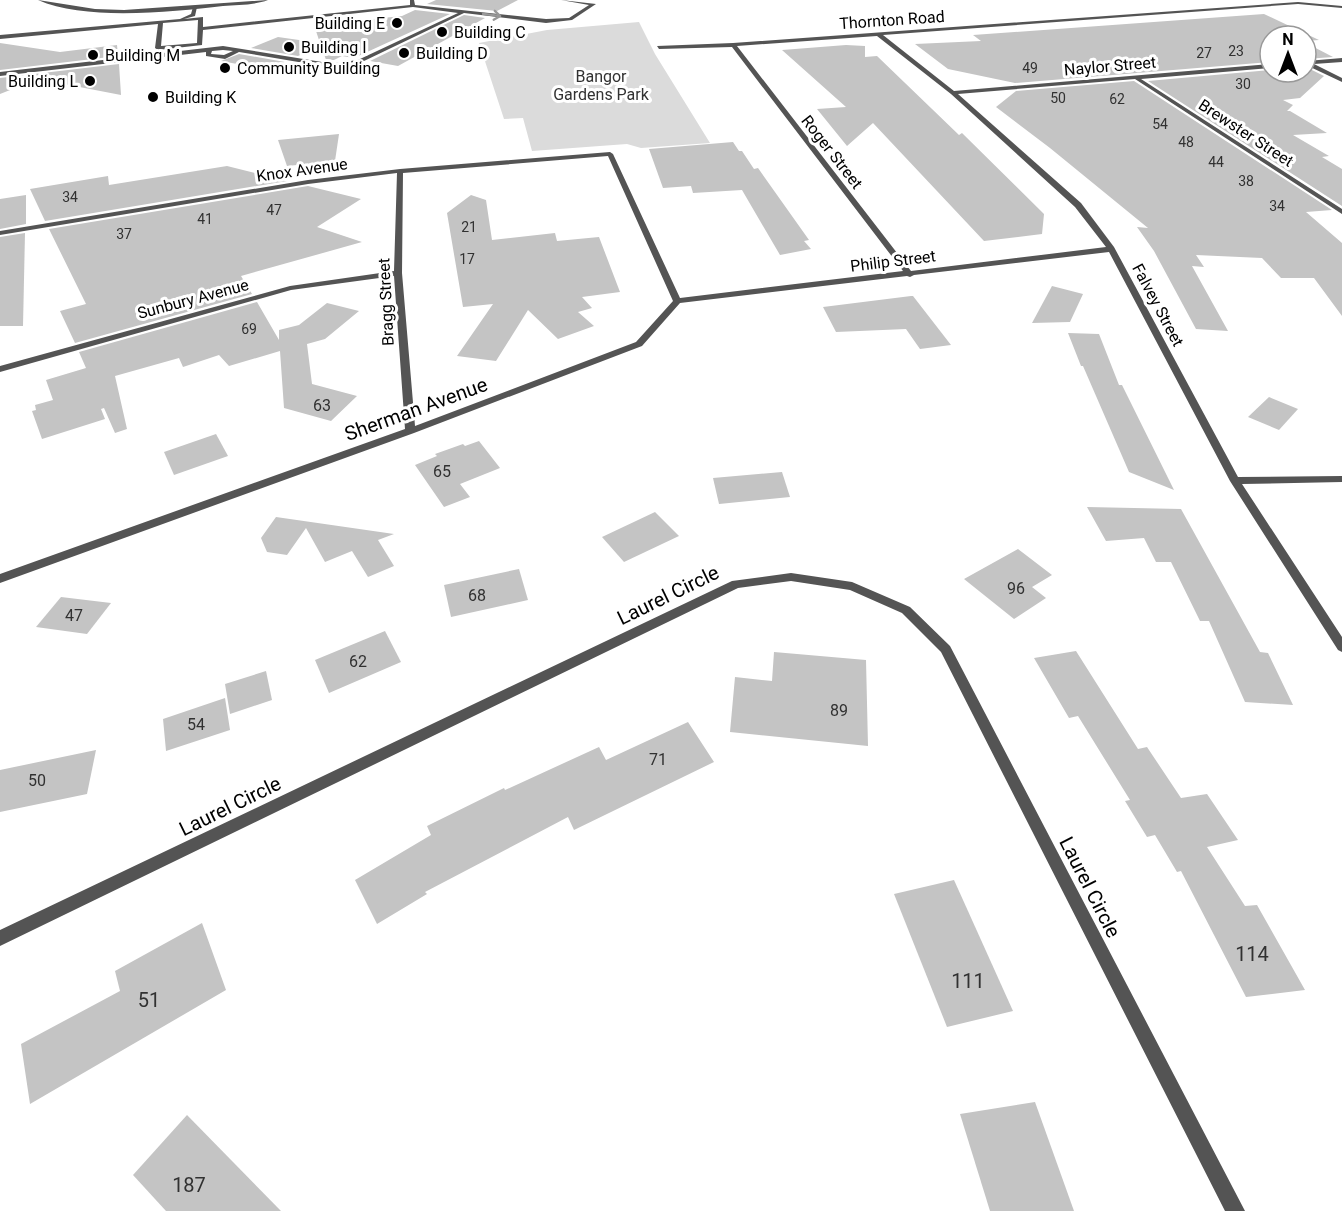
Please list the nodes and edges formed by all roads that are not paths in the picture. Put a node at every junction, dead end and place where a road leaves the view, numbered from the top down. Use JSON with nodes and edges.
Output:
{"nodes":[{"id":1,"x":40,"y":0,"type":"edge"},
{"id":2,"x":266,"y":0,"type":"edge"},
{"id":3,"x":563,"y":0,"type":"edge"},
{"id":4,"x":243,"y":1,"type":"edge"},
{"id":5,"x":413,"y":3,"type":"edge"},
{"id":6,"x":195,"y":7,"type":"junction"},
{"id":7,"x":1342,"y":7,"type":"edge"},
{"id":8,"x":171,"y":9,"type":"junction"},
{"id":9,"x":463,"y":12,"type":"junction"},
{"id":10,"x":182,"y":19,"type":"junction"},
{"id":11,"x":161,"y":22,"type":"junction"},
{"id":12,"x":201,"y":29,"type":"junction"},
{"id":13,"x":878,"y":34,"type":"junction"},
{"id":14,"x":0,"y":37,"type":"edge"},
{"id":15,"x":200,"y":44,"type":"junction"},
{"id":16,"x":733,"y":45,"type":"junction"},
{"id":17,"x":659,"y":47,"type":"dead end"},
{"id":18,"x":223,"y":48,"type":"junction"},
{"id":19,"x":240,"y":50,"type":"junction"},
{"id":20,"x":209,"y":51,"type":"junction"},
{"id":21,"x":1342,"y":60,"type":"edge"},
{"id":22,"x":1318,"y":62,"type":"edge"},
{"id":23,"x":1258,"y":67,"type":"edge"},
{"id":24,"x":1318,"y":68,"type":"edge"},
{"id":25,"x":0,"y":74,"type":"edge"},
{"id":26,"x":1135,"y":77,"type":"junction"},
{"id":27,"x":1342,"y":80,"type":"edge"},
{"id":28,"x":952,"y":93,"type":"junction"},
{"id":29,"x":400,"y":171,"type":"junction"},
{"id":30,"x":1342,"y":212,"type":"edge"},
{"id":31,"x":0,"y":233,"type":"edge"},
{"id":32,"x":1111,"y":249,"type":"junction"},
{"id":33,"x":398,"y":273,"type":"junction"},
{"id":34,"x":910,"y":275,"type":"junction"},
{"id":35,"x":677,"y":301,"type":"junction"},
{"id":36,"x":0,"y":369,"type":"edge"},
{"id":37,"x":410,"y":431,"type":"junction"},
{"id":38,"x":1342,"y":479,"type":"edge"},
{"id":39,"x":1235,"y":481,"type":"junction"},
{"id":40,"x":0,"y":579,"type":"edge"},
{"id":41,"x":1342,"y":647,"type":"edge"},
{"id":42,"x":0,"y":938,"type":"edge"},
{"id":43,"x":1235,"y":1211,"type":"edge"}],
"edges":[{"from":1,"to":8,"type":"street"},
{"from":2,"to":4,"type":"street"},
{"from":9,"to":3,"type":"street","one_way":true},
{"from":4,"to":6,"type":"street"},
{"from":5,"to":9,"type":"street"},
{"from":5,"to":12,"type":"street"},
{"from":6,"to":8,"type":"street"},
{"from":6,"to":10,"type":"street"},
{"from":7,"to":13,"type":"street","name":"Thornton Road"},
{"from":8,"to":10,"type":"street"},
{"from":9,"to":19,"type":"street"},
{"from":10,"to":11,"type":"street"},
{"from":10,"to":12,"type":"street"},
{"from":11,"to":14,"type":"street"},
{"from":11,"to":15,"type":"street"},
{"from":12,"to":15,"type":"street"},
{"from":13,"to":16,"type":"street","name":"Thornton Road"},
{"from":13,"to":28,"type":"street","name":"Falvey Street"},
{"from":15,"to":18,"type":"street"},
{"from":16,"to":17,"type":"street","name":"Thornton Road"},
{"from":16,"to":34,"type":"street","name":"Roger Street"},
{"from":18,"to":19,"type":"street"},
{"from":18,"to":20,"type":"street"},
{"from":19,"to":20,"type":"street"},
{"from":20,"to":25,"type":"street"},
{"from":21,"to":22,"type":"street"},
{"from":23,"to":26,"type":"street","name":"Naylor Street"},
{"from":24,"to":27,"type":"street"},
{"from":26,"to":28,"type":"street","name":"Naylor Street"},
{"from":26,"to":30,"type":"street","name":"Brewster Street"},
{"from":28,"to":32,"type":"street","name":"Falvey Street"},
{"from":29,"to":31,"type":"street","name":"Knox Avenue"},
{"from":29,"to":33,"type":"street","name":"Bragg Street"},
{"from":29,"to":35,"type":"street","name":"Knox Avenue"},
{"from":32,"to":34,"type":"street","name":"Philip Street"},
{"from":32,"to":39,"type":"street","name":"Falvey Street"},
{"from":33,"to":36,"type":"street","name":"Sunbury Avenue"},
{"from":33,"to":37,"type":"street","name":"Bragg Street"},
{"from":34,"to":35,"type":"street","name":"Philip Street"},
{"from":35,"to":37,"type":"street","name":"Sherman Avenue"},
{"from":37,"to":40,"type":"street","name":"Sherman Avenue"},
{"from":38,"to":39,"type":"street"},
{"from":39,"to":41,"type":"street","name":"Falvey Street"},
{"from":42,"to":43,"type":"street","name":"Laurel Circle"}]}
